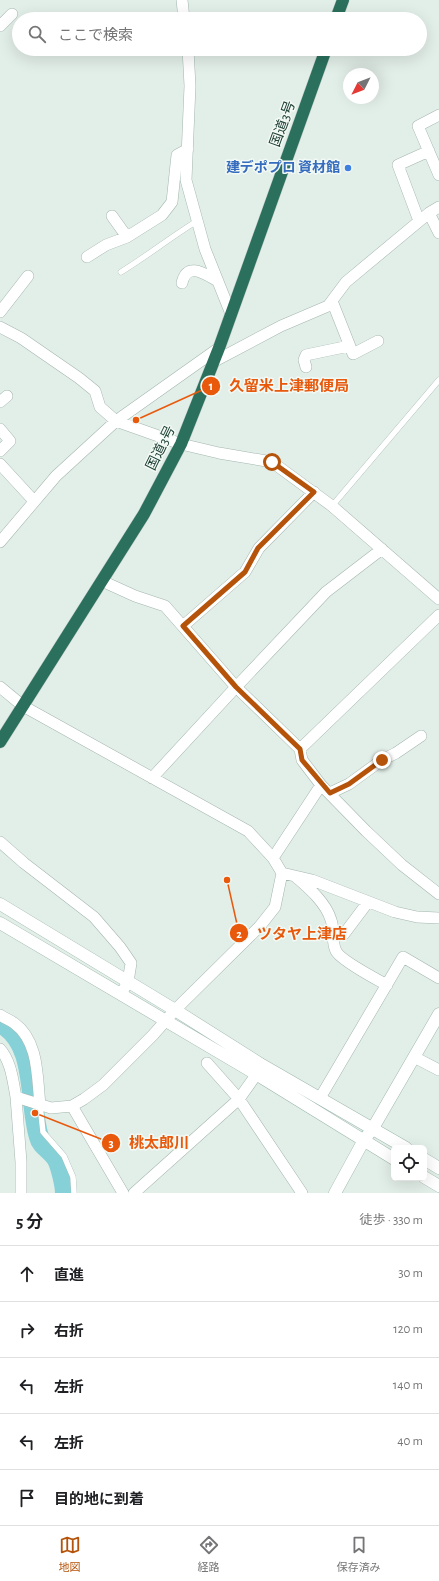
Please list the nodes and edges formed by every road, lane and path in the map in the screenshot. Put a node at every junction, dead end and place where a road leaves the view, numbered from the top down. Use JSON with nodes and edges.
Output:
{"nodes":[{"id":1,"x":182,"y":0,"type":"edge"},
{"id":2,"x":343,"y":0,"type":"edge"},
{"id":3,"x":183,"y":12,"type":"edge"},
{"id":4,"x":339,"y":12,"type":"edge"},
{"id":5,"x":12,"y":14,"type":"dead end"},
{"id":6,"x":0,"y":26,"type":"edge"},
{"id":7,"x":188,"y":56,"type":"edge"},
{"id":8,"x":323,"y":56,"type":"edge"},
{"id":9,"x":439,"y":115,"type":"edge"},
{"id":10,"x":188,"y":149,"type":"junction"},
{"id":11,"x":429,"y":151,"type":"junction"},
{"id":12,"x":439,"y":176,"type":"edge"},
{"id":13,"x":434,"y":210,"type":"edge"},
{"id":14,"x":112,"y":216,"type":"dead end"},
{"id":15,"x":197,"y":221,"type":"junction"},
{"id":16,"x":419,"y":221,"type":"junction"},
{"id":17,"x":439,"y":233,"type":"edge"},
{"id":18,"x":126,"y":237,"type":"junction"},
{"id":19,"x":87,"y":257,"type":"dead end"},
{"id":20,"x":121,"y":272,"type":"dead end"},
{"id":21,"x":28,"y":276,"type":"dead end"},
{"id":22,"x":218,"y":280,"type":"junction"},
{"id":23,"x":182,"y":283,"type":"dead end"},
{"id":24,"x":332,"y":301,"type":"junction"},
{"id":25,"x":0,"y":312,"type":"edge"},
{"id":26,"x":231,"y":314,"type":"junction"},
{"id":27,"x":0,"y":327,"type":"edge"},
{"id":28,"x":378,"y":341,"type":"dead end"},
{"id":29,"x":350,"y":346,"type":"junction"},
{"id":30,"x":219,"y":348,"type":"junction"},
{"id":31,"x":214,"y":362,"type":"junction"},
{"id":32,"x":306,"y":367,"type":"dead end"},
{"id":33,"x":439,"y":380,"type":"edge"},
{"id":34,"x":116,"y":421,"type":"junction"},
{"id":35,"x":0,"y":429,"type":"edge"},
{"id":36,"x":181,"y":444,"type":"junction"},
{"id":37,"x":0,"y":451,"type":"edge"},
{"id":38,"x":0,"y":464,"type":"edge"},
{"id":39,"x":314,"y":492,"type":"junction"},
{"id":40,"x":34,"y":501,"type":"junction"},
{"id":41,"x":332,"y":506,"type":"junction"},
{"id":42,"x":0,"y":542,"type":"edge"},
{"id":43,"x":382,"y":549,"type":"junction"},
{"id":44,"x":102,"y":581,"type":"junction"},
{"id":45,"x":439,"y":599,"type":"edge"},
{"id":46,"x":439,"y":615,"type":"edge"},
{"id":47,"x":183,"y":626,"type":"junction"},
{"id":48,"x":0,"y":687,"type":"edge"},
{"id":49,"x":236,"y":687,"type":"junction"},
{"id":50,"x":23,"y":706,"type":"junction"},
{"id":51,"x":422,"y":736,"type":"dead end"},
{"id":52,"x":0,"y":742,"type":"edge"},
{"id":53,"x":300,"y":749,"type":"junction"},
{"id":54,"x":152,"y":778,"type":"junction"},
{"id":55,"x":321,"y":785,"type":"junction"},
{"id":56,"x":330,"y":793,"type":"junction"},
{"id":57,"x":0,"y":842,"type":"edge"},
{"id":58,"x":273,"y":858,"type":"junction"},
{"id":59,"x":282,"y":873,"type":"junction"},
{"id":60,"x":294,"y":876,"type":"junction"},
{"id":61,"x":439,"y":894,"type":"edge"},
{"id":62,"x":368,"y":902,"type":"junction"},
{"id":63,"x":0,"y":904,"type":"edge"},
{"id":64,"x":439,"y":918,"type":"edge"},
{"id":65,"x":0,"y":923,"type":"edge"},
{"id":66,"x":344,"y":934,"type":"dead end"},
{"id":67,"x":439,"y":978,"type":"edge"},
{"id":68,"x":128,"y":982,"type":"junction"},
{"id":69,"x":387,"y":985,"type":"junction"},
{"id":70,"x":121,"y":994,"type":"junction"},
{"id":71,"x":175,"y":1010,"type":"junction"},
{"id":72,"x":439,"y":1014,"type":"edge"},
{"id":73,"x":0,"y":1015,"type":"edge"},
{"id":74,"x":165,"y":1020,"type":"junction"},
{"id":75,"x":0,"y":1049,"type":"edge"},
{"id":76,"x":414,"y":1057,"type":"junction"},
{"id":77,"x":207,"y":1063,"type":"dead end"},
{"id":78,"x":259,"y":1070,"type":"junction"},
{"id":79,"x":439,"y":1070,"type":"edge"},
{"id":80,"x":16,"y":1097,"type":"junction"},
{"id":81,"x":320,"y":1098,"type":"junction"},
{"id":82,"x":239,"y":1099,"type":"junction"},
{"id":83,"x":40,"y":1105,"type":"junction"},
{"id":84,"x":72,"y":1106,"type":"junction"},
{"id":85,"x":373,"y":1128,"type":"junction"},
{"id":86,"x":364,"y":1140,"type":"junction"},
{"id":87,"x":401,"y":1145,"type":"edge"},
{"id":88,"x":391,"y":1157,"type":"edge"},
{"id":89,"x":427,"y":1161,"type":"edge"},
{"id":90,"x":439,"y":1168,"type":"edge"},
{"id":91,"x":427,"y":1178,"type":"edge"},
{"id":92,"x":439,"y":1186,"type":"edge"},
{"id":93,"x":21,"y":1193,"type":"edge"},
{"id":94,"x":74,"y":1193,"type":"edge"},
{"id":95,"x":123,"y":1193,"type":"edge"},
{"id":96,"x":134,"y":1193,"type":"edge"},
{"id":97,"x":302,"y":1193,"type":"edge"},
{"id":98,"x":335,"y":1193,"type":"edge"}],
"edges":[{"from":1,"to":3,"type":"street"},
{"from":2,"to":4,"type":"highway"},
{"from":5,"to":6,"type":"street"},
{"from":7,"to":10,"type":"street"},
{"from":8,"to":26,"type":"highway","name":"国道3号"},
{"from":9,"to":11,"type":"street"},
{"from":10,"to":15,"type":"street"},
{"from":10,"to":18,"type":"street"},
{"from":11,"to":12,"type":"street"},
{"from":11,"to":16,"type":"street"},
{"from":13,"to":16,"type":"street"},
{"from":13,"to":17,"type":"street"},
{"from":14,"to":18,"type":"street"},
{"from":15,"to":20,"type":"lane"},
{"from":15,"to":22,"type":"street"},
{"from":16,"to":24,"type":"street"},
{"from":18,"to":19,"type":"street"},
{"from":21,"to":25,"type":"street"},
{"from":22,"to":23,"type":"street"},
{"from":22,"to":26,"type":"street"},
{"from":24,"to":29,"type":"street"},
{"from":24,"to":31,"type":"street"},
{"from":26,"to":30,"type":"highway","name":"国道3号"},
{"from":27,"to":34,"type":"street"},
{"from":28,"to":29,"type":"street"},
{"from":29,"to":32,"type":"street"},
{"from":30,"to":31,"type":"highway","name":"国道3号"},
{"from":30,"to":34,"type":"street"},
{"from":31,"to":36,"type":"highway","name":"国道3号"},
{"from":33,"to":41,"type":"lane"},
{"from":34,"to":36,"type":"street"},
{"from":34,"to":40,"type":"street"},
{"from":35,"to":37,"type":"street"},
{"from":36,"to":39,"type":"street"},
{"from":36,"to":44,"type":"highway","name":"国道3号"},
{"from":38,"to":40,"type":"street"},
{"from":39,"to":41,"type":"street"},
{"from":39,"to":47,"type":"street"},
{"from":40,"to":42,"type":"street"},
{"from":41,"to":43,"type":"street"},
{"from":43,"to":45,"type":"street"},
{"from":43,"to":49,"type":"street"},
{"from":44,"to":47,"type":"street"},
{"from":44,"to":50,"type":"highway","name":"国道3号"},
{"from":46,"to":53,"type":"street"},
{"from":47,"to":49,"type":"street"},
{"from":48,"to":50,"type":"street"},
{"from":49,"to":53,"type":"street"},
{"from":49,"to":54,"type":"street"},
{"from":50,"to":52,"type":"highway","name":"国道3号"},
{"from":50,"to":54,"type":"street"},
{"from":51,"to":56,"type":"street"},
{"from":53,"to":55,"type":"street"},
{"from":54,"to":58,"type":"street"},
{"from":55,"to":56,"type":"street"},
{"from":55,"to":58,"type":"street"},
{"from":56,"to":61,"type":"street"},
{"from":57,"to":68,"type":"street"},
{"from":58,"to":59,"type":"street"},
{"from":59,"to":60,"type":"street"},
{"from":59,"to":71,"type":"street"},
{"from":60,"to":62,"type":"street"},
{"from":60,"to":69,"type":"street"},
{"from":62,"to":64,"type":"street"},
{"from":62,"to":66,"type":"street"},
{"from":63,"to":68,"type":"street"},
{"from":65,"to":70,"type":"street"},
{"from":67,"to":69,"type":"street"},
{"from":68,"to":70,"type":"street"},
{"from":68,"to":71,"type":"street"},
{"from":69,"to":81,"type":"street"},
{"from":70,"to":74,"type":"street"},
{"from":71,"to":74,"type":"street"},
{"from":71,"to":78,"type":"street"},
{"from":72,"to":76,"type":"street"},
{"from":73,"to":83,"type":"street"},
{"from":74,"to":78,"type":"street"},
{"from":74,"to":84,"type":"street"},
{"from":75,"to":80,"type":"street"},
{"from":76,"to":79,"type":"street"},
{"from":76,"to":85,"type":"street"},
{"from":77,"to":82,"type":"street"},
{"from":78,"to":81,"type":"street"},
{"from":78,"to":82,"type":"street"},
{"from":78,"to":86,"type":"street"},
{"from":80,"to":83,"type":"street"},
{"from":80,"to":93,"type":"street"},
{"from":81,"to":85,"type":"street"},
{"from":82,"to":96,"type":"street"},
{"from":82,"to":97,"type":"street"},
{"from":83,"to":84,"type":"street"},
{"from":83,"to":94,"type":"lane"},
{"from":84,"to":95,"type":"street"},
{"from":85,"to":86,"type":"street"},
{"from":85,"to":87,"type":"street"},
{"from":86,"to":88,"type":"street"},
{"from":86,"to":98,"type":"street"},
{"from":89,"to":90,"type":"street"},
{"from":91,"to":92,"type":"street"}]}
